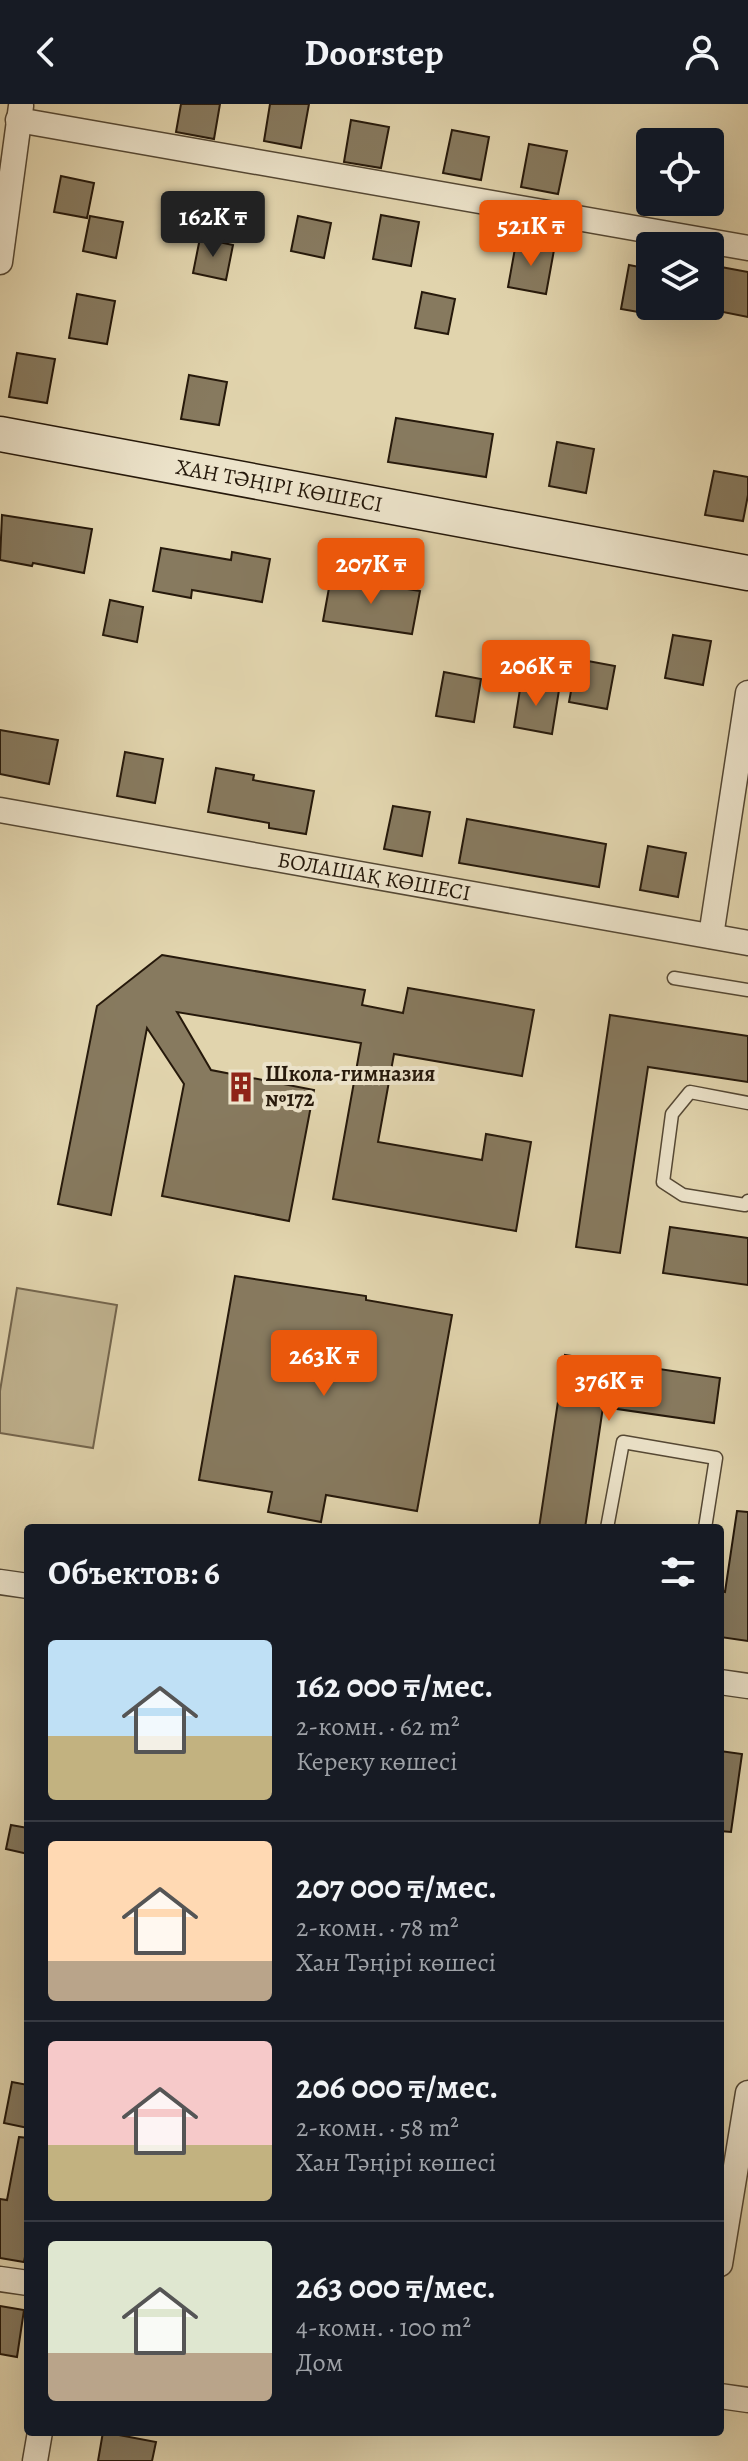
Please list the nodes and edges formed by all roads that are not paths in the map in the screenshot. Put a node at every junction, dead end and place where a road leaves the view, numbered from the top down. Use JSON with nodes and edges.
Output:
{"nodes":[{"id":1,"x":20,"y":112,"type":"edge"},
{"id":2,"x":748,"y":248,"type":"edge"},
{"id":3,"x":0,"y":262,"type":"edge"},
{"id":4,"x":0,"y":434,"type":"edge"},
{"id":5,"x":748,"y":573,"type":"edge"},
{"id":6,"x":748,"y":693,"type":"edge"},
{"id":7,"x":0,"y":810,"type":"edge"},
{"id":8,"x":711,"y":936,"type":"junction"},
{"id":9,"x":748,"y":943,"type":"edge"},
{"id":10,"x":674,"y":978,"type":"dead end"},
{"id":11,"x":748,"y":990,"type":"edge"},
{"id":12,"x":748,"y":1103,"type":"edge"},
{"id":13,"x":748,"y":1201,"type":"edge"},
{"id":14,"x":608,"y":1524,"type":"edge"},
{"id":15,"x":706,"y":1524,"type":"edge"},
{"id":16,"x":0,"y":1582,"type":"edge"},
{"id":17,"x":24,"y":1585,"type":"edge"},
{"id":18,"x":724,"y":1683,"type":"edge"},
{"id":19,"x":748,"y":1686,"type":"edge"},
{"id":20,"x":748,"y":2093,"type":"edge"},
{"id":21,"x":724,"y":2240,"type":"edge"},
{"id":22,"x":0,"y":2279,"type":"edge"},
{"id":23,"x":24,"y":2282,"type":"edge"},
{"id":24,"x":724,"y":2397,"type":"edge"},
{"id":25,"x":748,"y":2400,"type":"edge"},
{"id":26,"x":39,"y":2436,"type":"edge"},
{"id":27,"x":35,"y":2461,"type":"edge"}],
"edges":[{"from":1,"to":2,"type":"street"},
{"from":1,"to":3,"type":"street"},
{"from":4,"to":5,"type":"street","name":"ХАН ТӘҢІРІ КӨШЕСІ"},
{"from":6,"to":8,"type":"street"},
{"from":7,"to":8,"type":"street","name":"БОЛАШАҚ КӨШЕСІ"},
{"from":8,"to":9,"type":"street","name":"БОЛАШАҚ КӨШЕСІ"},
{"from":10,"to":11,"type":"lane"},
{"from":12,"to":13,"type":"lane"},
{"from":14,"to":15,"type":"lane"},
{"from":16,"to":17,"type":"street"},
{"from":18,"to":19,"type":"street"},
{"from":20,"to":21,"type":"street"},
{"from":22,"to":23,"type":"street"},
{"from":24,"to":25,"type":"street"},
{"from":26,"to":27,"type":"street"}]}
